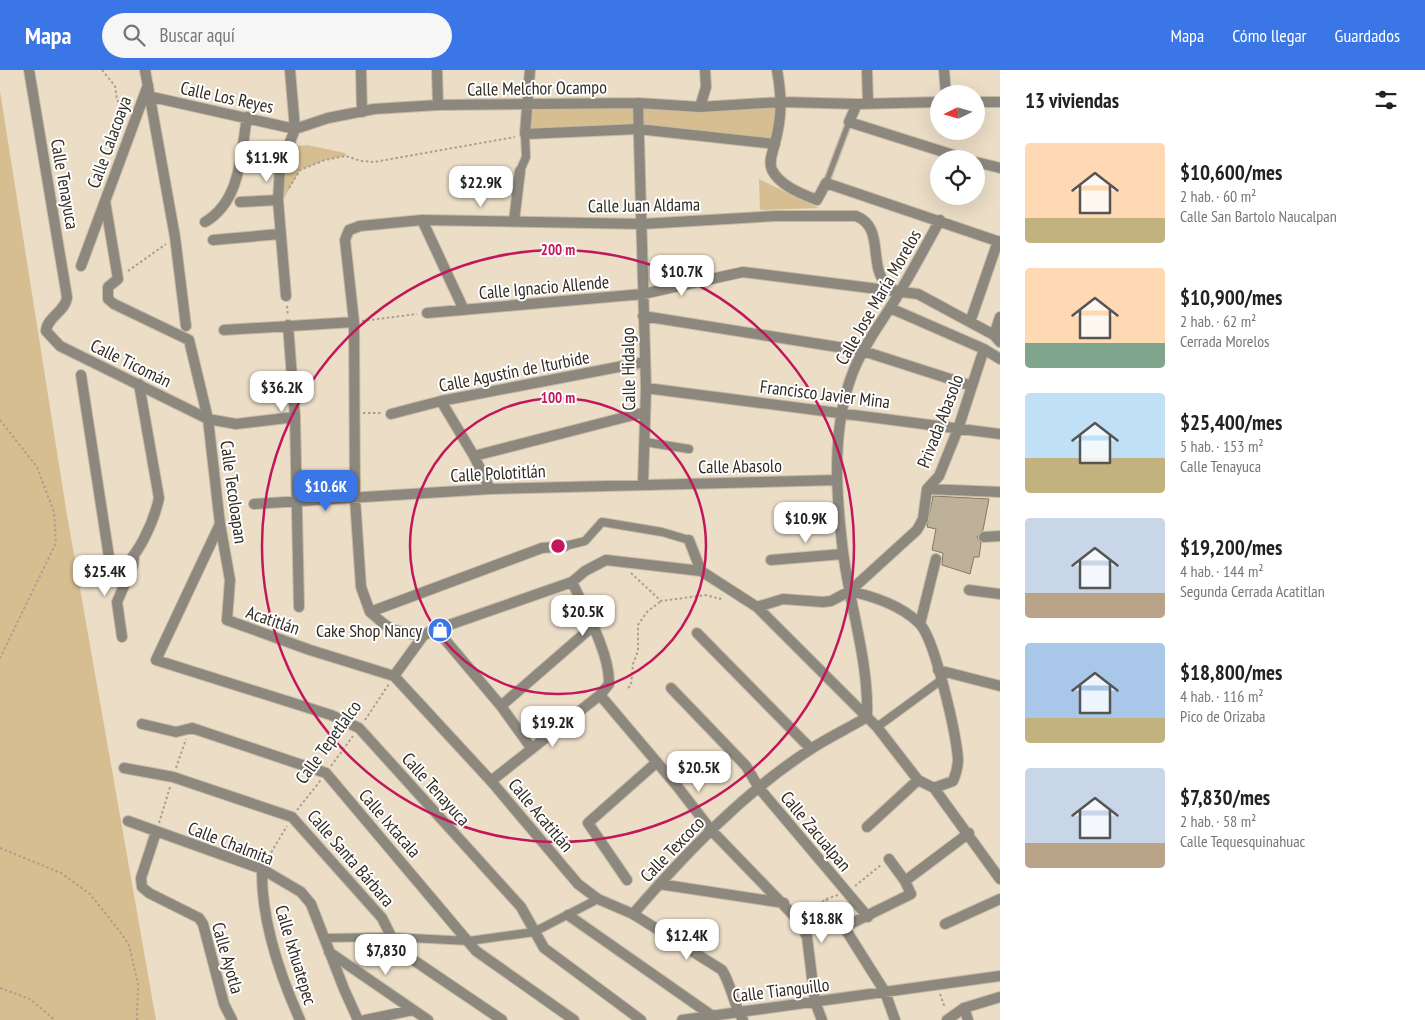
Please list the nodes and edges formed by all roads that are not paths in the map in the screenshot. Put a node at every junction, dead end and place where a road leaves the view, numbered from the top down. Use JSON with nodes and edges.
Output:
{"nodes":[{"id":1,"x":29,"y":70,"type":"edge"},
{"id":2,"x":146,"y":70,"type":"edge"},
{"id":3,"x":290,"y":70,"type":"edge"},
{"id":4,"x":361,"y":70,"type":"edge"},
{"id":5,"x":437,"y":70,"type":"edge"},
{"id":6,"x":530,"y":70,"type":"edge"},
{"id":7,"x":705,"y":70,"type":"edge"},
{"id":8,"x":777,"y":70,"type":"edge"},
{"id":9,"x":867,"y":70,"type":"edge"},
{"id":10,"x":944,"y":70,"type":"edge"},
{"id":11,"x":148,"y":85,"type":"junction"},
{"id":12,"x":945,"y":85,"type":"edge"},
{"id":13,"x":152,"y":97,"type":"junction"},
{"id":14,"x":782,"y":102,"type":"junction"},
{"id":15,"x":868,"y":102,"type":"junction"},
{"id":16,"x":930,"y":102,"type":"edge"},
{"id":17,"x":985,"y":102,"type":"edge"},
{"id":18,"x":1000,"y":102,"type":"edge"},
{"id":19,"x":638,"y":103,"type":"junction"},
{"id":20,"x":528,"y":104,"type":"junction"},
{"id":21,"x":857,"y":104,"type":"junction"},
{"id":22,"x":438,"y":105,"type":"junction"},
{"id":23,"x":700,"y":107,"type":"junction"},
{"id":24,"x":362,"y":112,"type":"junction"},
{"id":25,"x":247,"y":117,"type":"junction"},
{"id":26,"x":849,"y":122,"type":"junction"},
{"id":27,"x":295,"y":129,"type":"junction"},
{"id":28,"x":638,"y":129,"type":"junction"},
{"id":29,"x":526,"y":134,"type":"junction"},
{"id":30,"x":775,"y":144,"type":"junction"},
{"id":31,"x":938,"y":150,"type":"edge"},
{"id":32,"x":985,"y":164,"type":"edge"},
{"id":33,"x":1000,"y":168,"type":"edge"},
{"id":34,"x":520,"y":171,"type":"joint"},
{"id":35,"x":826,"y":183,"type":"junction"},
{"id":36,"x":278,"y":200,"type":"junction"},
{"id":37,"x":104,"y":201,"type":"junction"},
{"id":38,"x":240,"y":202,"type":"dead end"},
{"id":39,"x":422,"y":220,"type":"junction"},
{"id":40,"x":940,"y":220,"type":"junction"},
{"id":41,"x":514,"y":221,"type":"junction"},
{"id":42,"x":205,"y":222,"type":"dead end"},
{"id":43,"x":642,"y":224,"type":"junction"},
{"id":44,"x":280,"y":234,"type":"junction"},
{"id":45,"x":213,"y":240,"type":"dead end"},
{"id":46,"x":999,"y":242,"type":"edge"},
{"id":47,"x":81,"y":266,"type":"dead end"},
{"id":48,"x":900,"y":293,"type":"junction"},
{"id":49,"x":643,"y":294,"type":"junction"},
{"id":50,"x":286,"y":296,"type":"road end"},
{"id":51,"x":890,"y":308,"type":"junction"},
{"id":52,"x":464,"y":310,"type":"junction"},
{"id":53,"x":427,"y":313,"type":"road end"},
{"id":54,"x":643,"y":316,"type":"junction"},
{"id":55,"x":1000,"y":318,"type":"edge"},
{"id":56,"x":354,"y":322,"type":"junction"},
{"id":57,"x":970,"y":322,"type":"junction"},
{"id":58,"x":288,"y":325,"type":"junction"},
{"id":59,"x":186,"y":326,"type":"dead end"},
{"id":60,"x":224,"y":330,"type":"dead end"},
{"id":61,"x":46,"y":331,"type":"joint"},
{"id":62,"x":997,"y":338,"type":"edge"},
{"id":63,"x":984,"y":349,"type":"junction"},
{"id":64,"x":863,"y":351,"type":"junction"},
{"id":65,"x":1000,"y":359,"type":"edge"},
{"id":66,"x":644,"y":362,"type":"junction"},
{"id":67,"x":81,"y":375,"type":"dead end"},
{"id":68,"x":139,"y":384,"type":"junction"},
{"id":69,"x":972,"y":386,"type":"junction"},
{"id":70,"x":646,"y":388,"type":"junction"},
{"id":71,"x":441,"y":402,"type":"junction"},
{"id":72,"x":645,"y":412,"type":"junction"},
{"id":73,"x":843,"y":412,"type":"junction"},
{"id":74,"x":391,"y":414,"type":"road end"},
{"id":75,"x":295,"y":417,"type":"junction"},
{"id":76,"x":208,"y":419,"type":"junction"},
{"id":77,"x":958,"y":429,"type":"junction"},
{"id":78,"x":1000,"y":434,"type":"edge"},
{"id":79,"x":645,"y":442,"type":"junction"},
{"id":80,"x":689,"y":449,"type":"dead end"},
{"id":81,"x":474,"y":456,"type":"junction"},
{"id":82,"x":837,"y":480,"type":"junction"},
{"id":83,"x":644,"y":484,"type":"junction"},
{"id":84,"x":490,"y":489,"type":"junction"},
{"id":85,"x":927,"y":489,"type":"junction"},
{"id":86,"x":1000,"y":492,"type":"edge"},
{"id":87,"x":298,"y":499,"type":"junction"},
{"id":88,"x":355,"y":499,"type":"junction"},
{"id":89,"x":254,"y":504,"type":"dead end"},
{"id":90,"x":220,"y":524,"type":"junction"},
{"id":91,"x":1000,"y":536,"type":"edge"},
{"id":92,"x":984,"y":537,"type":"dead end"},
{"id":93,"x":689,"y":540,"type":"joint"},
{"id":94,"x":565,"y":546,"type":"joint"},
{"id":95,"x":843,"y":554,"type":"junction"},
{"id":96,"x":134,"y":558,"type":"junction"},
{"id":97,"x":936,"y":559,"type":"dead end"},
{"id":98,"x":771,"y":560,"type":"dead end"},
{"id":99,"x":701,"y":571,"type":"junction"},
{"id":100,"x":572,"y":582,"type":"junction"},
{"id":101,"x":969,"y":590,"type":"dead end"},
{"id":102,"x":850,"y":591,"type":"junction"},
{"id":103,"x":1000,"y":594,"type":"edge"},
{"id":104,"x":299,"y":607,"type":"dead end"},
{"id":105,"x":757,"y":607,"type":"junction"},
{"id":106,"x":370,"y":612,"type":"junction"},
{"id":107,"x":228,"y":620,"type":"joint"},
{"id":108,"x":920,"y":624,"type":"junction"},
{"id":109,"x":592,"y":627,"type":"junction"},
{"id":110,"x":436,"y":629,"type":"junction"},
{"id":111,"x":697,"y":632,"type":"dead end"},
{"id":112,"x":423,"y":636,"type":"junction"},
{"id":113,"x":122,"y":637,"type":"dead end"},
{"id":114,"x":938,"y":670,"type":"junction"},
{"id":115,"x":394,"y":676,"type":"junction"},
{"id":116,"x":940,"y":681,"type":"junction"},
{"id":117,"x":1000,"y":686,"type":"edge"},
{"id":118,"x":671,"y":688,"type":"dead end"},
{"id":119,"x":600,"y":695,"type":"junction"},
{"id":120,"x":501,"y":706,"type":"junction"},
{"id":121,"x":867,"y":717,"type":"junction"},
{"id":122,"x":142,"y":724,"type":"dead end"},
{"id":123,"x":877,"y":727,"type":"junction"},
{"id":124,"x":811,"y":749,"type":"junction"},
{"id":125,"x":532,"y":750,"type":"junction"},
{"id":126,"x":657,"y":762,"type":"junction"},
{"id":127,"x":124,"y":768,"type":"dead end"},
{"id":128,"x":918,"y":780,"type":"junction"},
{"id":129,"x":491,"y":781,"type":"junction"},
{"id":130,"x":759,"y":788,"type":"junction"},
{"id":131,"x":934,"y":788,"type":"junction"},
{"id":132,"x":128,"y":821,"type":"dead end"},
{"id":133,"x":867,"y":827,"type":"dead end"},
{"id":134,"x":712,"y":830,"type":"junction"},
{"id":135,"x":156,"y":832,"type":"junction"},
{"id":136,"x":969,"y":833,"type":"junction"},
{"id":137,"x":888,"y":859,"type":"road end"},
{"id":138,"x":262,"y":869,"type":"junction"},
{"id":139,"x":1000,"y":879,"type":"edge"},
{"id":140,"x":627,"y":880,"type":"dead end"},
{"id":141,"x":905,"y":881,"type":"junction"},
{"id":142,"x":659,"y":884,"type":"junction"},
{"id":143,"x":598,"y":898,"type":"junction"},
{"id":144,"x":1000,"y":899,"type":"edge"},
{"id":145,"x":784,"y":904,"type":"junction"},
{"id":146,"x":633,"y":914,"type":"junction"},
{"id":147,"x":568,"y":915,"type":"junction"},
{"id":148,"x":868,"y":917,"type":"junction"},
{"id":149,"x":945,"y":924,"type":"dead end"},
{"id":150,"x":534,"y":932,"type":"junction"},
{"id":151,"x":391,"y":937,"type":"junction"},
{"id":152,"x":326,"y":938,"type":"junction"},
{"id":153,"x":470,"y":941,"type":"junction"},
{"id":154,"x":330,"y":952,"type":"junction"},
{"id":155,"x":1000,"y":976,"type":"edge"},
{"id":156,"x":885,"y":992,"type":"junction"},
{"id":157,"x":1000,"y":997,"type":"edge"},
{"id":158,"x":815,"y":1002,"type":"junction"},
{"id":159,"x":964,"y":1008,"type":"junction"},
{"id":160,"x":413,"y":1010,"type":"junction"},
{"id":161,"x":711,"y":1015,"type":"junction"},
{"id":162,"x":740,"y":1016,"type":"edge"},
{"id":163,"x":948,"y":1019,"type":"edge"},
{"id":164,"x":232,"y":1020,"type":"edge"},
{"id":165,"x":300,"y":1020,"type":"edge"},
{"id":166,"x":358,"y":1020,"type":"edge"},
{"id":167,"x":365,"y":1020,"type":"edge"},
{"id":168,"x":428,"y":1020,"type":"edge"},
{"id":169,"x":502,"y":1020,"type":"edge"},
{"id":170,"x":574,"y":1020,"type":"edge"},
{"id":171,"x":641,"y":1020,"type":"edge"},
{"id":172,"x":682,"y":1020,"type":"edge"},
{"id":173,"x":822,"y":1020,"type":"edge"},
{"id":174,"x":895,"y":1020,"type":"edge"},
{"id":175,"x":968,"y":1020,"type":"edge"}],
"edges":[{"from":1,"to":61,"type":"street","name":"Calle Tenayuca"},
{"from":2,"to":11,"type":"street"},
{"from":3,"to":27,"type":"street"},
{"from":4,"to":24,"type":"street"},
{"from":5,"to":22,"type":"street"},
{"from":6,"to":20,"type":"street"},
{"from":7,"to":23,"type":"street"},
{"from":8,"to":14,"type":"street"},
{"from":9,"to":15,"type":"street"},
{"from":10,"to":12,"type":"street"},
{"from":11,"to":13,"type":"street"},
{"from":11,"to":37,"type":"street","name":"Calle Calacoaya"},
{"from":13,"to":25,"type":"street","name":"Calle Los Reyes"},
{"from":13,"to":59,"type":"street"},
{"from":14,"to":21,"type":"street","name":"Calle Melchor Ocampo"},
{"from":14,"to":23,"type":"street","name":"Calle Melchor Ocampo"},
{"from":14,"to":30,"type":"street"},
{"from":15,"to":16,"type":"street","name":"Calle Melchor Ocampo"},
{"from":15,"to":21,"type":"street","name":"Calle Melchor Ocampo"},
{"from":17,"to":18,"type":"street"},
{"from":19,"to":20,"type":"street","name":"Calle Melchor Ocampo"},
{"from":19,"to":23,"type":"street","name":"Calle Melchor Ocampo"},
{"from":19,"to":28,"type":"street","name":"Calle Hidalgo"},
{"from":20,"to":22,"type":"street","name":"Calle Melchor Ocampo"},
{"from":20,"to":29,"type":"street"},
{"from":21,"to":26,"type":"street"},
{"from":22,"to":24,"type":"street","name":"Calle Melchor Ocampo"},
{"from":24,"to":27,"type":"street","name":"Calle Melchor Ocampo"},
{"from":25,"to":27,"type":"street","name":"Calle Los Reyes"},
{"from":25,"to":42,"type":"street"},
{"from":26,"to":31,"type":"street"},
{"from":26,"to":35,"type":"lane"},
{"from":27,"to":36,"type":"street"},
{"from":28,"to":29,"type":"street"},
{"from":28,"to":30,"type":"street"},
{"from":28,"to":43,"type":"street","name":"Calle Hidalgo"},
{"from":29,"to":34,"type":"street"},
{"from":30,"to":35,"type":"street"},
{"from":32,"to":33,"type":"street"},
{"from":34,"to":41,"type":"street"},
{"from":35,"to":40,"type":"street"},
{"from":36,"to":38,"type":"street"},
{"from":36,"to":44,"type":"street"},
{"from":37,"to":47,"type":"street","name":"Calle Calacoaya"},
{"from":37,"to":76,"type":"street","name":"Calle Tecoloapan"},
{"from":39,"to":41,"type":"street","name":"Calle Juan Aldama"},
{"from":39,"to":52,"type":"street"},
{"from":39,"to":56,"type":"street","name":"Calle Juan Aldama"},
{"from":40,"to":46,"type":"street"},
{"from":40,"to":48,"type":"street","name":"Calle Jose María Morelos"},
{"from":41,"to":43,"type":"street","name":"Calle Juan Aldama"},
{"from":43,"to":48,"type":"street","name":"Calle Juan Aldama"},
{"from":43,"to":49,"type":"street","name":"Calle Hidalgo"},
{"from":44,"to":45,"type":"street"},
{"from":44,"to":50,"type":"street"},
{"from":46,"to":57,"type":"street"},
{"from":48,"to":49,"type":"street","name":"Calle Ignacio Allende"},
{"from":48,"to":51,"type":"street","name":"Calle Jose María Morelos"},
{"from":48,"to":57,"type":"street","name":"Calle Ignacio Allende"},
{"from":49,"to":52,"type":"street","name":"Calle Ignacio Allende"},
{"from":49,"to":54,"type":"street","name":"Calle Hidalgo"},
{"from":51,"to":63,"type":"street"},
{"from":51,"to":64,"type":"street","name":"Calle Jose María Morelos"},
{"from":52,"to":53,"type":"street","name":"Calle Ignacio Allende"},
{"from":54,"to":64,"type":"street"},
{"from":54,"to":66,"type":"street","name":"Calle Hidalgo"},
{"from":55,"to":62,"type":"street"},
{"from":56,"to":58,"type":"street"},
{"from":56,"to":88,"type":"street"},
{"from":57,"to":62,"type":"street","name":"Calle Ignacio Allende"},
{"from":58,"to":60,"type":"street"},
{"from":58,"to":75,"type":"street"},
{"from":61,"to":68,"type":"street","name":"Calle Ticomán"},
{"from":63,"to":65,"type":"street"},
{"from":63,"to":69,"type":"street","name":"Privada Abasolo"},
{"from":64,"to":69,"type":"street"},
{"from":64,"to":73,"type":"street","name":"Calle Jose María Morelos"},
{"from":66,"to":70,"type":"street","name":"Calle Hidalgo"},
{"from":66,"to":71,"type":"street","name":"Calle Agustín de Iturbide"},
{"from":67,"to":96,"type":"street"},
{"from":68,"to":76,"type":"street","name":"Calle Ticomán"},
{"from":68,"to":96,"type":"street"},
{"from":69,"to":77,"type":"street","name":"Privada Abasolo"},
{"from":70,"to":72,"type":"street","name":"Calle Hidalgo"},
{"from":70,"to":73,"type":"street","name":"Francisco Javier Mina"},
{"from":71,"to":74,"type":"street","name":"Calle Agustín de Iturbide"},
{"from":71,"to":81,"type":"street"},
{"from":72,"to":79,"type":"street","name":"Calle Hidalgo"},
{"from":72,"to":81,"type":"street"},
{"from":73,"to":77,"type":"street","name":"Francisco Javier Mina"},
{"from":73,"to":82,"type":"street","name":"Calle Jose María Morelos"},
{"from":75,"to":76,"type":"street","name":"Calle Ticomán"},
{"from":75,"to":87,"type":"street"},
{"from":76,"to":90,"type":"street","name":"Calle Tecoloapan"},
{"from":77,"to":78,"type":"street","name":"Francisco Javier Mina"},
{"from":77,"to":85,"type":"street","name":"Privada Abasolo"},
{"from":79,"to":80,"type":"street"},
{"from":79,"to":83,"type":"street","name":"Calle Hidalgo"},
{"from":81,"to":84,"type":"street"},
{"from":82,"to":83,"type":"street","name":"Calle Abasolo"},
{"from":82,"to":95,"type":"street","name":"Calle Jose María Morelos"},
{"from":83,"to":84,"type":"street","name":"Calle Polotitlán"},
{"from":84,"to":88,"type":"street","name":"Calle Polotitlán"},
{"from":85,"to":86,"type":"street"},
{"from":85,"to":102,"type":"street","name":"Privada Abasolo"},
{"from":87,"to":88,"type":"street","name":"Calle Polotitlán"},
{"from":87,"to":89,"type":"street","name":"Calle Polotitlán"},
{"from":87,"to":104,"type":"street"},
{"from":88,"to":106,"type":"street"},
{"from":90,"to":107,"type":"street","name":"Calle Tecoloapan"},
{"from":90,"to":150,"type":"street","name":"Calle Tenayuca"},
{"from":91,"to":92,"type":"street"},
{"from":93,"to":94,"type":"street"},
{"from":93,"to":99,"type":"street"},
{"from":94,"to":106,"type":"street"},
{"from":95,"to":98,"type":"street"},
{"from":95,"to":102,"type":"street","name":"Calle Jose María Morelos"},
{"from":96,"to":113,"type":"street"},
{"from":97,"to":108,"type":"street"},
{"from":99,"to":100,"type":"street"},
{"from":99,"to":105,"type":"street"},
{"from":100,"to":109,"type":"street"},
{"from":100,"to":110,"type":"street"},
{"from":101,"to":103,"type":"street"},
{"from":102,"to":105,"type":"street","name":"Privada Abasolo"},
{"from":102,"to":108,"type":"street"},
{"from":102,"to":121,"type":"street","name":"Calle Jose María Morelos"},
{"from":105,"to":121,"type":"street"},
{"from":106,"to":112,"type":"street"},
{"from":107,"to":115,"type":"street","name":"Acatitlán"},
{"from":108,"to":114,"type":"street"},
{"from":109,"to":119,"type":"street"},
{"from":109,"to":120,"type":"street"},
{"from":110,"to":112,"type":"street"},
{"from":110,"to":120,"type":"street"},
{"from":111,"to":124,"type":"street"},
{"from":112,"to":115,"type":"street"},
{"from":114,"to":116,"type":"street"},
{"from":114,"to":117,"type":"street"},
{"from":115,"to":129,"type":"street","name":"Calle Acatitlán"},
{"from":116,"to":123,"type":"street"},
{"from":116,"to":131,"type":"street"},
{"from":118,"to":130,"type":"street","name":"Calle Zacualpan"},
{"from":119,"to":125,"type":"street"},
{"from":119,"to":126,"type":"street"},
{"from":120,"to":125,"type":"street"},
{"from":121,"to":123,"type":"street"},
{"from":121,"to":124,"type":"street","name":"Calle Texcoco"},
{"from":122,"to":153,"type":"street","name":"Calle Ixtacala"},
{"from":123,"to":128,"type":"street"},
{"from":124,"to":130,"type":"street","name":"Calle Texcoco"},
{"from":125,"to":129,"type":"street"},
{"from":126,"to":134,"type":"street"},
{"from":126,"to":140,"type":"street"},
{"from":127,"to":151,"type":"street","name":"Calle Santa Bárbara"},
{"from":128,"to":131,"type":"street"},
{"from":128,"to":133,"type":"street"},
{"from":129,"to":143,"type":"street","name":"Calle Acatitlán"},
{"from":130,"to":134,"type":"street","name":"Calle Texcoco"},
{"from":130,"to":148,"type":"street","name":"Calle Zacualpan"},
{"from":131,"to":136,"type":"street"},
{"from":132,"to":135,"type":"street","name":"Calle Chalmita"},
{"from":134,"to":142,"type":"street","name":"Calle Texcoco"},
{"from":134,"to":145,"type":"street"},
{"from":135,"to":138,"type":"street","name":"Calle Chalmita"},
{"from":135,"to":164,"type":"street","name":"Calle Ayotla"},
{"from":136,"to":139,"type":"street"},
{"from":136,"to":141,"type":"street"},
{"from":137,"to":141,"type":"street"},
{"from":138,"to":152,"type":"street","name":"Calle Chalmita"},
{"from":138,"to":165,"type":"street","name":"Calle Ixhuatepec"},
{"from":141,"to":148,"type":"street"},
{"from":142,"to":145,"type":"street"},
{"from":142,"to":146,"type":"street","name":"Calle Texcoco"},
{"from":143,"to":146,"type":"street","name":"Calle Acatitlán"},
{"from":143,"to":147,"type":"street"},
{"from":144,"to":149,"type":"street"},
{"from":145,"to":158,"type":"street"},
{"from":146,"to":162,"type":"street","name":"Calle Acatitlán"},
{"from":147,"to":150,"type":"street"},
{"from":147,"to":161,"type":"street"},
{"from":148,"to":156,"type":"street"},
{"from":150,"to":153,"type":"street"},
{"from":150,"to":171,"type":"street","name":"Calle Tenayuca"},
{"from":151,"to":152,"type":"street"},
{"from":151,"to":153,"type":"street"},
{"from":151,"to":169,"type":"street","name":"Calle Santa Bárbara"},
{"from":152,"to":154,"type":"street","name":"Calle Chalmita"},
{"from":153,"to":170,"type":"street","name":"Calle Ixtacala"},
{"from":154,"to":160,"type":"street"},
{"from":154,"to":166,"type":"street","name":"Calle Chalmita"},
{"from":155,"to":156,"type":"street","name":"Calle Tianguillo"},
{"from":156,"to":158,"type":"street","name":"Calle Tianguillo"},
{"from":156,"to":174,"type":"street"},
{"from":157,"to":159,"type":"street"},
{"from":158,"to":162,"type":"street","name":"Calle Tianguillo"},
{"from":158,"to":173,"type":"street"},
{"from":159,"to":163,"type":"street"},
{"from":159,"to":175,"type":"street"},
{"from":160,"to":167,"type":"street"},
{"from":160,"to":168,"type":"street"},
{"from":161,"to":162,"type":"street","name":"Calle Tianguillo"},
{"from":161,"to":172,"type":"street","name":"Calle Tianguillo"}]}
